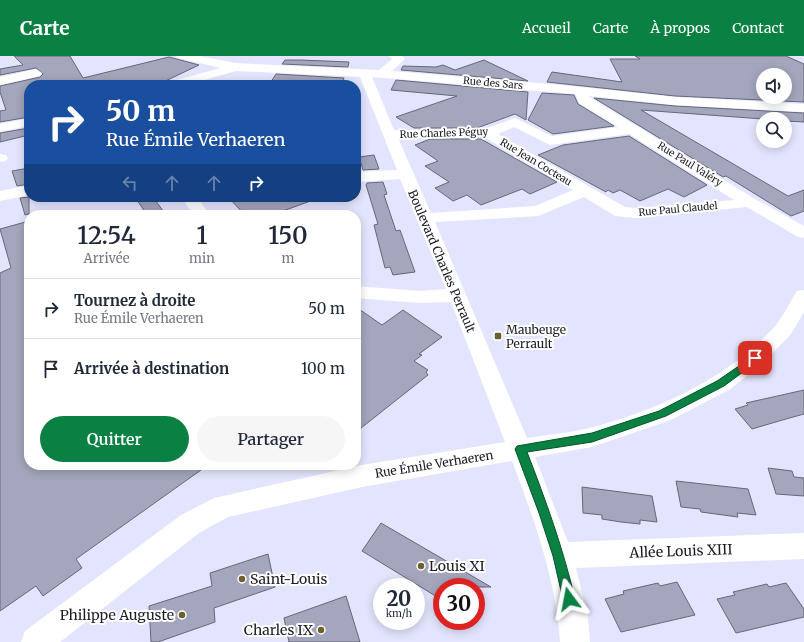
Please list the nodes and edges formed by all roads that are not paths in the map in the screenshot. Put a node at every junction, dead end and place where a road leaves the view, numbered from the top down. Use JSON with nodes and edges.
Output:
{"nodes":[{"id":1,"x":182,"y":56,"type":"edge"},
{"id":2,"x":395,"y":56,"type":"edge"},
{"id":3,"x":236,"y":67,"type":"junction"},
{"id":4,"x":36,"y":73,"type":"dead end"},
{"id":5,"x":365,"y":73,"type":"junction"},
{"id":6,"x":382,"y":74,"type":"junction"},
{"id":7,"x":190,"y":80,"type":"edge"},
{"id":8,"x":0,"y":81,"type":"edge"},
{"id":9,"x":580,"y":91,"type":"junction"},
{"id":10,"x":804,"y":108,"type":"edge"},
{"id":11,"x":24,"y":123,"type":"edge"},
{"id":12,"x":0,"y":128,"type":"edge"},
{"id":13,"x":634,"y":129,"type":"junction"},
{"id":14,"x":487,"y":133,"type":"junction"},
{"id":15,"x":390,"y":134,"type":"junction"},
{"id":16,"x":550,"y":141,"type":"junction"},
{"id":17,"x":522,"y":153,"type":"junction"},
{"id":18,"x":404,"y":174,"type":"junction"},
{"id":19,"x":361,"y":177,"type":"edge"},
{"id":20,"x":24,"y":191,"type":"edge"},
{"id":21,"x":585,"y":191,"type":"junction"},
{"id":22,"x":0,"y":196,"type":"edge"},
{"id":23,"x":749,"y":202,"type":"junction"},
{"id":24,"x":424,"y":218,"type":"junction"},
{"id":25,"x":804,"y":233,"type":"edge"},
{"id":26,"x":361,"y":292,"type":"edge"},
{"id":27,"x":458,"y":295,"type":"junction"},
{"id":28,"x":804,"y":296,"type":"edge"},
{"id":29,"x":520,"y":449,"type":"junction"},
{"id":30,"x":804,"y":546,"type":"edge"},
{"id":31,"x":559,"y":556,"type":"junction"},
{"id":32,"x":36,"y":642,"type":"edge"},
{"id":33,"x":575,"y":642,"type":"edge"}],
"edges":[{"from":1,"to":3,"type":"street","name":"Rue des Sars"},
{"from":2,"to":6,"type":"street"},
{"from":3,"to":5,"type":"street","name":"Rue des Sars"},
{"from":3,"to":7,"type":"street"},
{"from":4,"to":8,"type":"street"},
{"from":5,"to":6,"type":"street","name":"Rue des Sars"},
{"from":5,"to":15,"type":"street","name":"Boulevard Charles Perrault"},
{"from":6,"to":9,"type":"street","name":"Rue des Sars"},
{"from":9,"to":10,"type":"street","name":"Rue des Sars"},
{"from":9,"to":13,"type":"street","name":"Rue Paul Valéry"},
{"from":11,"to":12,"type":"street"},
{"from":13,"to":16,"type":"street"},
{"from":13,"to":23,"type":"street","name":"Rue Paul Valéry"},
{"from":14,"to":15,"type":"street","name":"Rue Charles Péguy"},
{"from":14,"to":16,"type":"street","name":"Rue Charles Péguy"},
{"from":14,"to":17,"type":"street","name":"Rue Jean Cocteau"},
{"from":15,"to":18,"type":"street","name":"Boulevard Charles Perrault"},
{"from":16,"to":17,"type":"street"},
{"from":17,"to":21,"type":"street","name":"Rue Jean Cocteau"},
{"from":18,"to":19,"type":"street"},
{"from":18,"to":24,"type":"street","name":"Boulevard Charles Perrault"},
{"from":20,"to":22,"type":"street"},
{"from":21,"to":23,"type":"street","name":"Rue Paul Claudel"},
{"from":21,"to":24,"type":"street"},
{"from":23,"to":25,"type":"street","name":"Rue Paul Valéry"},
{"from":24,"to":27,"type":"street","name":"Boulevard Charles Perrault"},
{"from":26,"to":27,"type":"street"},
{"from":27,"to":29,"type":"street","name":"Boulevard Charles Perrault"},
{"from":28,"to":29,"type":"street","name":"Rue Émile Verhaeren"},
{"from":29,"to":31,"type":"street","name":"Boulevard Charles Perrault"},
{"from":29,"to":32,"type":"street","name":"Rue Émile Verhaeren"},
{"from":30,"to":31,"type":"street","name":"Allée Louis XIII"},
{"from":31,"to":33,"type":"street","name":"Boulevard Charles Perrault"}]}
